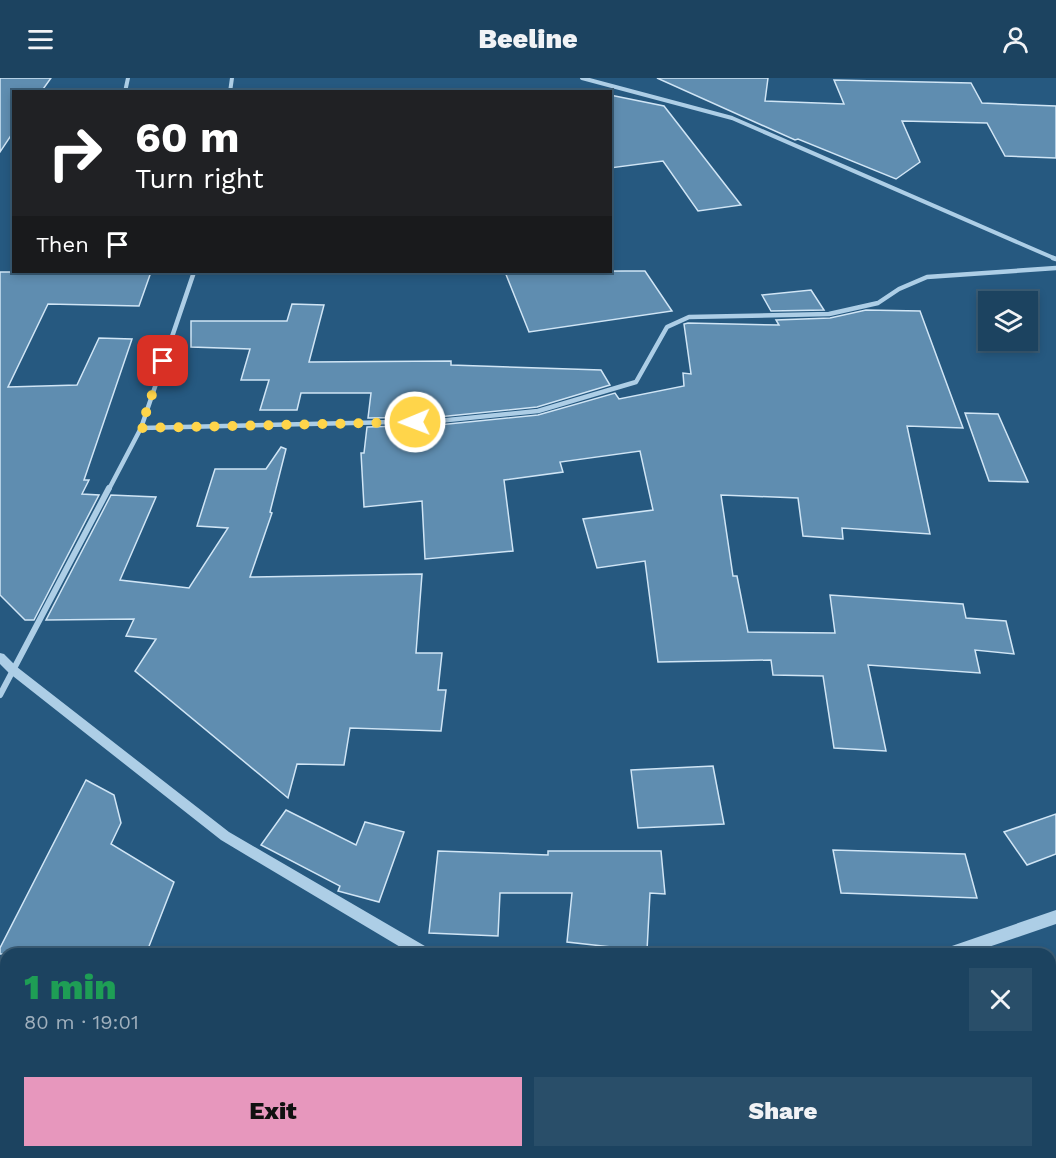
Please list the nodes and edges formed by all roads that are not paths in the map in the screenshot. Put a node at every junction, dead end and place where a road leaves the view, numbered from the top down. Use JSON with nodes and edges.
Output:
{"nodes":[{"id":1,"x":582,"y":78,"type":"edge"},
{"id":2,"x":1056,"y":259,"type":"edge"},
{"id":3,"x":1056,"y":268,"type":"edge"},
{"id":4,"x":194,"y":273,"type":"edge"},
{"id":5,"x":141,"y":428,"type":"junction"},
{"id":6,"x":0,"y":657,"type":"edge"},
{"id":7,"x":13,"y":670,"type":"junction"},
{"id":8,"x":0,"y":695,"type":"edge"},
{"id":9,"x":1056,"y":917,"type":"edge"},
{"id":10,"x":415,"y":948,"type":"edge"},
{"id":11,"x":966,"y":948,"type":"edge"}],
"edges":[{"from":1,"to":2,"type":"street"},
{"from":3,"to":5,"type":"street"},
{"from":4,"to":5,"type":"street"},
{"from":5,"to":7,"type":"street"},
{"from":6,"to":7,"type":"street"},
{"from":7,"to":8,"type":"street"},
{"from":7,"to":10,"type":"street"},
{"from":9,"to":11,"type":"street"}]}
